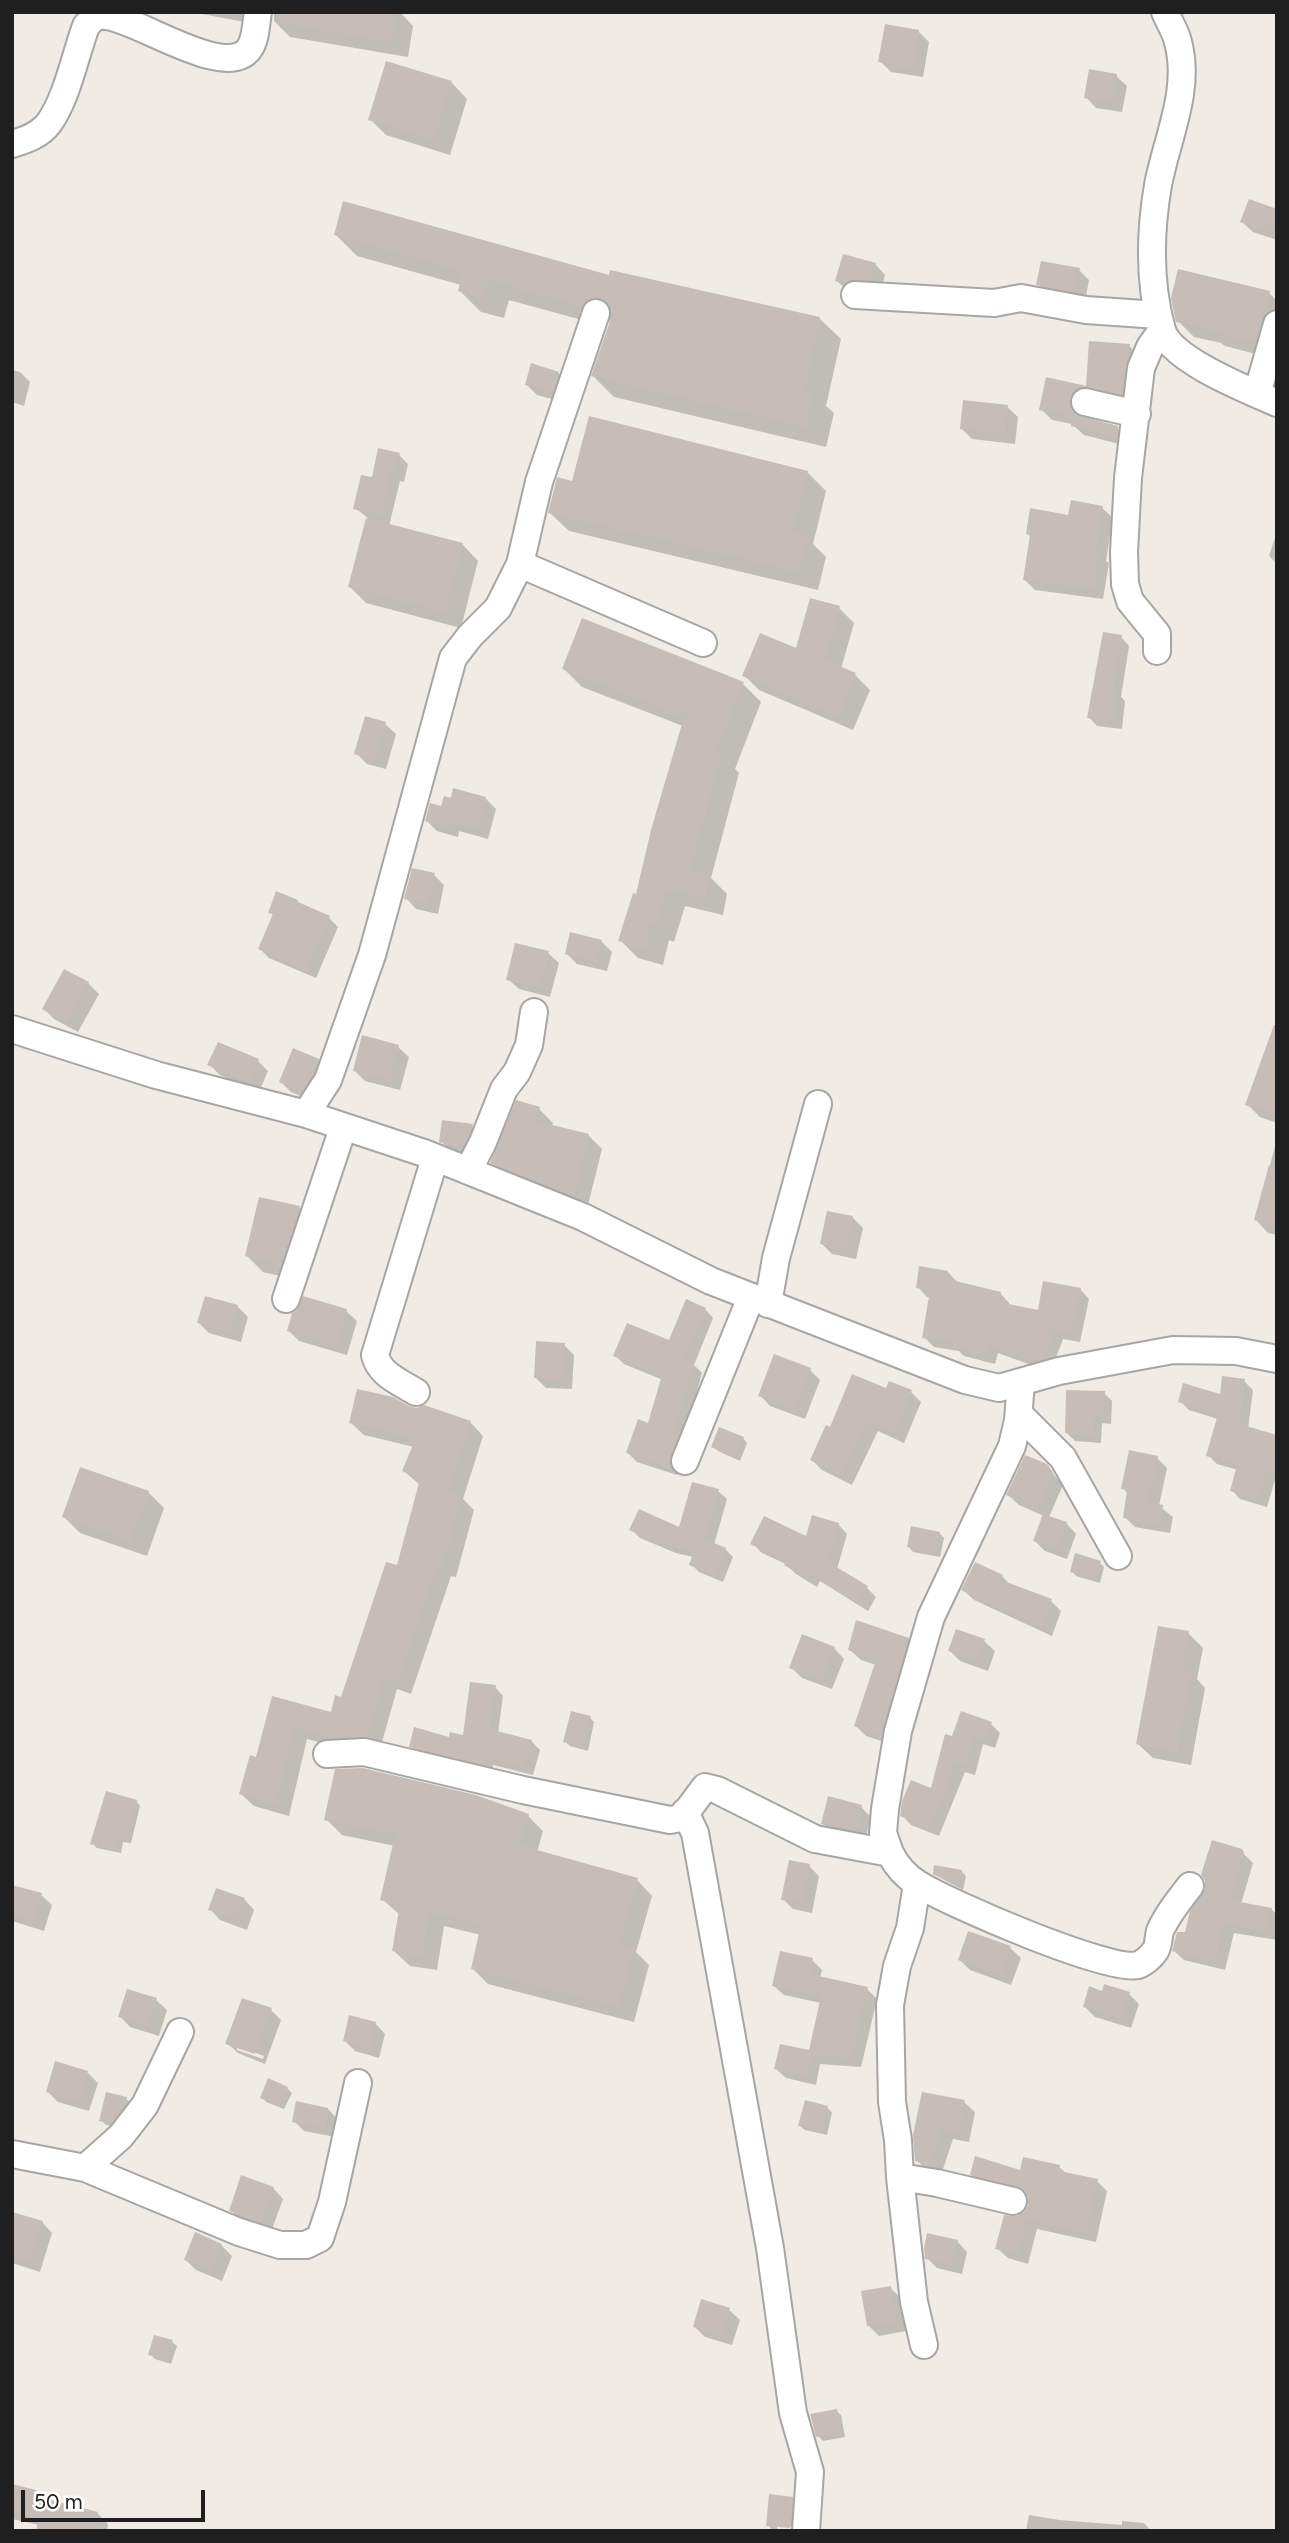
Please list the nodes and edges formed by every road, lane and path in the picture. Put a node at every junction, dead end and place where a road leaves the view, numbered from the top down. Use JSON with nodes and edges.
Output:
{"nodes":[{"id":1,"x":258,"y":12,"type":"edge"},
{"id":2,"x":1164,"y":12,"type":"edge"},
{"id":3,"x":88,"y":15,"type":"edge"},
{"id":4,"x":12,"y":144,"type":"edge"},
{"id":5,"x":855,"y":295,"type":"dead end"},
{"id":6,"x":596,"y":313,"type":"dead end"},
{"id":7,"x":1160,"y":322,"type":"junction"},
{"id":8,"x":1277,"y":324,"type":"edge"},
{"id":9,"x":1267,"y":398,"type":"edge"},
{"id":10,"x":1085,"y":402,"type":"dead end"},
{"id":11,"x":1137,"y":414,"type":"junction"},
{"id":12,"x":520,"y":564,"type":"junction"},
{"id":13,"x":703,"y":643,"type":"dead end"},
{"id":14,"x":1157,"y":651,"type":"dead end"},
{"id":15,"x":534,"y":1012,"type":"dead end"},
{"id":16,"x":12,"y":1030,"type":"edge"},
{"id":17,"x":818,"y":1104,"type":"dead end"},
{"id":18,"x":306,"y":1114,"type":"junction"},
{"id":19,"x":343,"y":1128,"type":"junction"},
{"id":20,"x":435,"y":1158,"type":"junction"},
{"id":21,"x":468,"y":1171,"type":"junction"},
{"id":22,"x":286,"y":1299,"type":"dead end"},
{"id":23,"x":759,"y":1301,"type":"junction"},
{"id":24,"x":1277,"y":1359,"type":"edge"},
{"id":25,"x":1021,"y":1382,"type":"junction"},
{"id":26,"x":416,"y":1392,"type":"dead end"},
{"id":27,"x":1019,"y":1414,"type":"junction"},
{"id":28,"x":685,"y":1461,"type":"dead end"},
{"id":29,"x":1118,"y":1556,"type":"dead end"},
{"id":30,"x":327,"y":1754,"type":"dead end"},
{"id":31,"x":685,"y":1812,"type":"junction"},
{"id":32,"x":890,"y":1853,"type":"junction"},
{"id":33,"x":917,"y":1884,"type":"junction"},
{"id":34,"x":1189,"y":1886,"type":"dead end"},
{"id":35,"x":180,"y":2032,"type":"dead end"},
{"id":36,"x":358,"y":2083,"type":"dead end"},
{"id":37,"x":12,"y":2154,"type":"edge"},
{"id":38,"x":85,"y":2168,"type":"junction"},
{"id":39,"x":900,"y":2177,"type":"junction"},
{"id":40,"x":1013,"y":2201,"type":"dead end"},
{"id":41,"x":923,"y":2345,"type":"dead end"},
{"id":42,"x":806,"y":2531,"type":"edge"}],
"edges":[{"from":1,"to":3,"type":"street"},
{"from":2,"to":7,"type":"street"},
{"from":3,"to":4,"type":"street"},
{"from":5,"to":7,"type":"street"},
{"from":6,"to":12,"type":"street"},
{"from":7,"to":9,"type":"street"},
{"from":7,"to":11,"type":"street"},
{"from":8,"to":9,"type":"street"},
{"from":10,"to":11,"type":"street"},
{"from":11,"to":14,"type":"street"},
{"from":12,"to":13,"type":"street"},
{"from":12,"to":18,"type":"street"},
{"from":15,"to":21,"type":"street"},
{"from":16,"to":18,"type":"street"},
{"from":17,"to":23,"type":"street"},
{"from":18,"to":19,"type":"street"},
{"from":19,"to":20,"type":"street"},
{"from":19,"to":22,"type":"street"},
{"from":20,"to":21,"type":"street"},
{"from":20,"to":26,"type":"street"},
{"from":21,"to":23,"type":"street"},
{"from":23,"to":25,"type":"street"},
{"from":23,"to":28,"type":"street"},
{"from":24,"to":25,"type":"street"},
{"from":25,"to":27,"type":"street"},
{"from":27,"to":29,"type":"street"},
{"from":27,"to":32,"type":"street"},
{"from":30,"to":31,"type":"street"},
{"from":31,"to":32,"type":"street"},
{"from":31,"to":42,"type":"street"},
{"from":32,"to":33,"type":"street"},
{"from":33,"to":34,"type":"street"},
{"from":33,"to":39,"type":"street"},
{"from":35,"to":38,"type":"street"},
{"from":36,"to":38,"type":"street"},
{"from":37,"to":38,"type":"street"},
{"from":39,"to":40,"type":"street"},
{"from":39,"to":41,"type":"street"}]}
